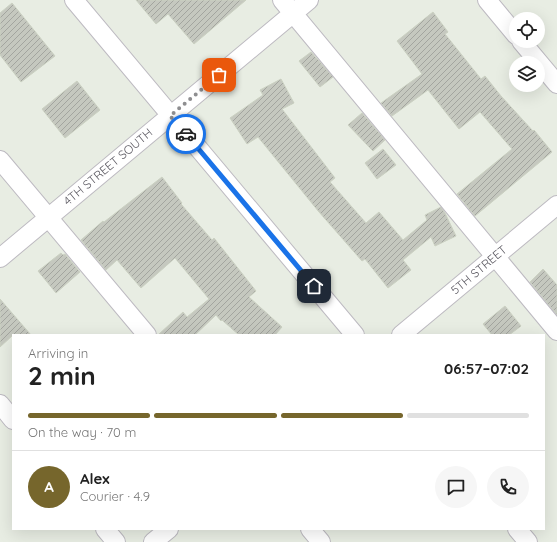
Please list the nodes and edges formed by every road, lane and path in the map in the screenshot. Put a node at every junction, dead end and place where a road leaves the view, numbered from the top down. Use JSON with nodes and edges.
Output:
{"nodes":[{"id":1,"x":74,"y":0,"type":"edge"},
{"id":2,"x":309,"y":0,"type":"edge"},
{"id":3,"x":487,"y":0,"type":"edge"},
{"id":4,"x":287,"y":7,"type":"edge"},
{"id":5,"x":509,"y":27,"type":"edge"},
{"id":6,"x":527,"y":48,"type":"edge"},
{"id":7,"x":557,"y":84,"type":"edge"},
{"id":8,"x":170,"y":116,"type":"junction"},
{"id":9,"x":0,"y":160,"type":"edge"},
{"id":10,"x":557,"y":205,"type":"edge"},
{"id":11,"x":48,"y":217,"type":"junction"},
{"id":12,"x":495,"y":257,"type":"junction"},
{"id":13,"x":0,"y":258,"type":"edge"},
{"id":14,"x":557,"y":331,"type":"edge"},
{"id":15,"x":146,"y":334,"type":"edge"},
{"id":16,"x":354,"y":334,"type":"edge"},
{"id":17,"x":402,"y":334,"type":"edge"},
{"id":18,"x":0,"y":404,"type":"edge"},
{"id":19,"x":12,"y":419,"type":"edge"},
{"id":20,"x":106,"y":530,"type":"edge"},
{"id":21,"x":168,"y":530,"type":"edge"},
{"id":22,"x":311,"y":530,"type":"edge"},
{"id":23,"x":518,"y":530,"type":"edge"},
{"id":24,"x":116,"y":542,"type":"edge"},
{"id":25,"x":153,"y":542,"type":"edge"},
{"id":26,"x":321,"y":542,"type":"edge"},
{"id":27,"x":528,"y":542,"type":"edge"}],
"edges":[{"from":1,"to":8,"type":"street"},
{"from":2,"to":4,"type":"street","name":"4TH STREET SOUTH"},
{"from":3,"to":5,"type":"street"},
{"from":4,"to":8,"type":"street","name":"4TH STREET SOUTH"},
{"from":4,"to":12,"type":"street"},
{"from":6,"to":7,"type":"street"},
{"from":8,"to":11,"type":"street","name":"4TH STREET SOUTH"},
{"from":8,"to":16,"type":"street"},
{"from":9,"to":11,"type":"street"},
{"from":10,"to":12,"type":"street","name":"5TH STREET"},
{"from":11,"to":13,"type":"street","name":"4TH STREET SOUTH"},
{"from":11,"to":15,"type":"street"},
{"from":12,"to":14,"type":"street"},
{"from":12,"to":17,"type":"street","name":"5TH STREET"},
{"from":18,"to":19,"type":"street"},
{"from":20,"to":24,"type":"street"},
{"from":21,"to":25,"type":"street"},
{"from":22,"to":26,"type":"street"},
{"from":23,"to":27,"type":"street"}]}
